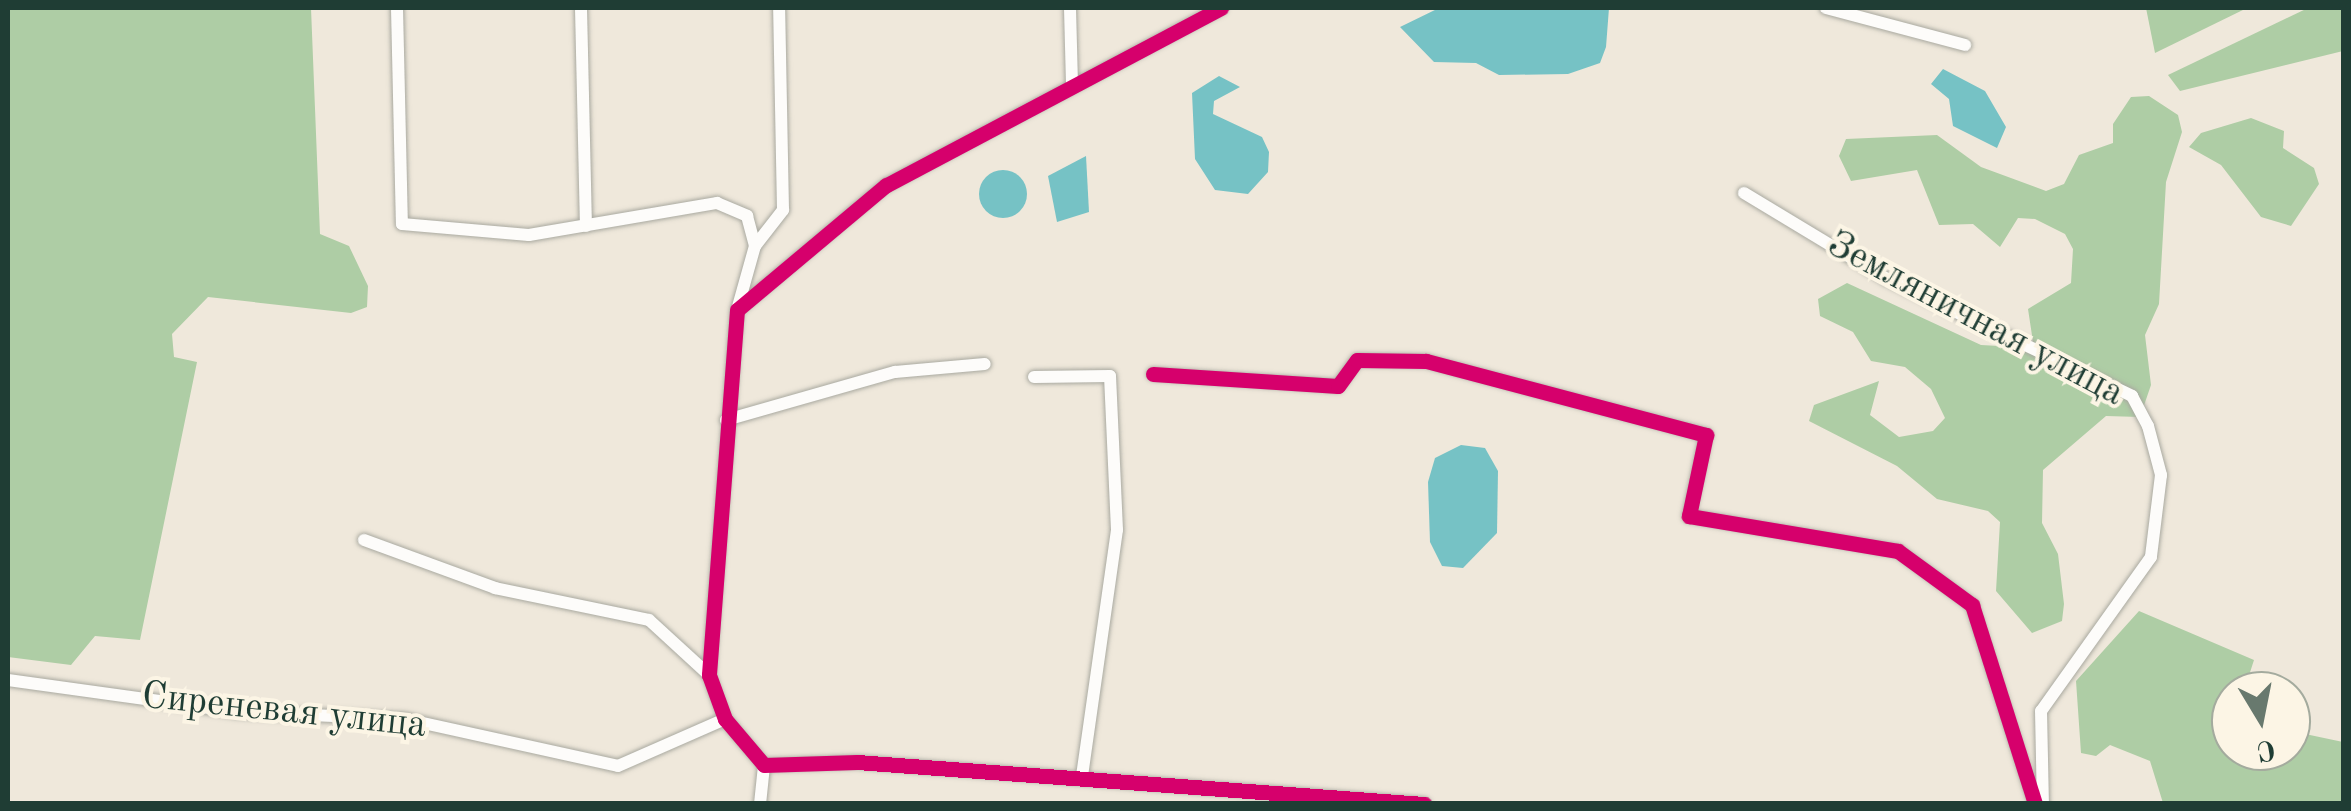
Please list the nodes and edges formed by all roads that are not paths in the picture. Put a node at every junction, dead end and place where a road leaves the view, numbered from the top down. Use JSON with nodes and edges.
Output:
{"nodes":[{"id":1,"x":397,"y":8,"type":"edge"},
{"id":2,"x":582,"y":8,"type":"edge"},
{"id":3,"x":779,"y":8,"type":"edge"},
{"id":4,"x":1070,"y":8,"type":"edge"},
{"id":5,"x":1222,"y":8,"type":"edge"},
{"id":6,"x":1826,"y":8,"type":"edge"},
{"id":7,"x":1965,"y":45,"type":"dead end"},
{"id":8,"x":1072,"y":84,"type":"junction"},
{"id":9,"x":1744,"y":193,"type":"dead end"},
{"id":10,"x":586,"y":226,"type":"junction"},
{"id":11,"x":756,"y":246,"type":"junction"},
{"id":12,"x":738,"y":310,"type":"junction"},
{"id":13,"x":985,"y":364,"type":"dead end"},
{"id":14,"x":1154,"y":374,"type":"dead end"},
{"id":15,"x":1034,"y":377,"type":"dead end"},
{"id":16,"x":726,"y":420,"type":"junction"},
{"id":17,"x":364,"y":540,"type":"dead end"},
{"id":18,"x":709,"y":675,"type":"junction"},
{"id":19,"x":8,"y":680,"type":"edge"},
{"id":20,"x":725,"y":720,"type":"junction"},
{"id":21,"x":764,"y":765,"type":"junction"},
{"id":22,"x":1082,"y":775,"type":"junction"},
{"id":23,"x":760,"y":804,"type":"edge"},
{"id":24,"x":1424,"y":804,"type":"edge"},
{"id":25,"x":2039,"y":804,"type":"edge"}],
"edges":[{"from":1,"to":10,"type":"street"},
{"from":2,"to":10,"type":"street"},
{"from":3,"to":11,"type":"street"},
{"from":4,"to":8,"type":"street"},
{"from":5,"to":8,"type":"street"},
{"from":6,"to":7,"type":"street"},
{"from":8,"to":12,"type":"street"},
{"from":9,"to":25,"type":"street","name":"Земляничная улица"},
{"from":10,"to":11,"type":"street"},
{"from":11,"to":12,"type":"street"},
{"from":12,"to":16,"type":"street"},
{"from":13,"to":16,"type":"street"},
{"from":14,"to":25,"type":"street"},
{"from":15,"to":22,"type":"street"},
{"from":16,"to":18,"type":"street"},
{"from":17,"to":18,"type":"street"},
{"from":18,"to":20,"type":"street"},
{"from":19,"to":20,"type":"street","name":"Сиреневая улица"},
{"from":20,"to":21,"type":"street"},
{"from":21,"to":22,"type":"street"},
{"from":21,"to":23,"type":"street"},
{"from":22,"to":24,"type":"street"}]}
